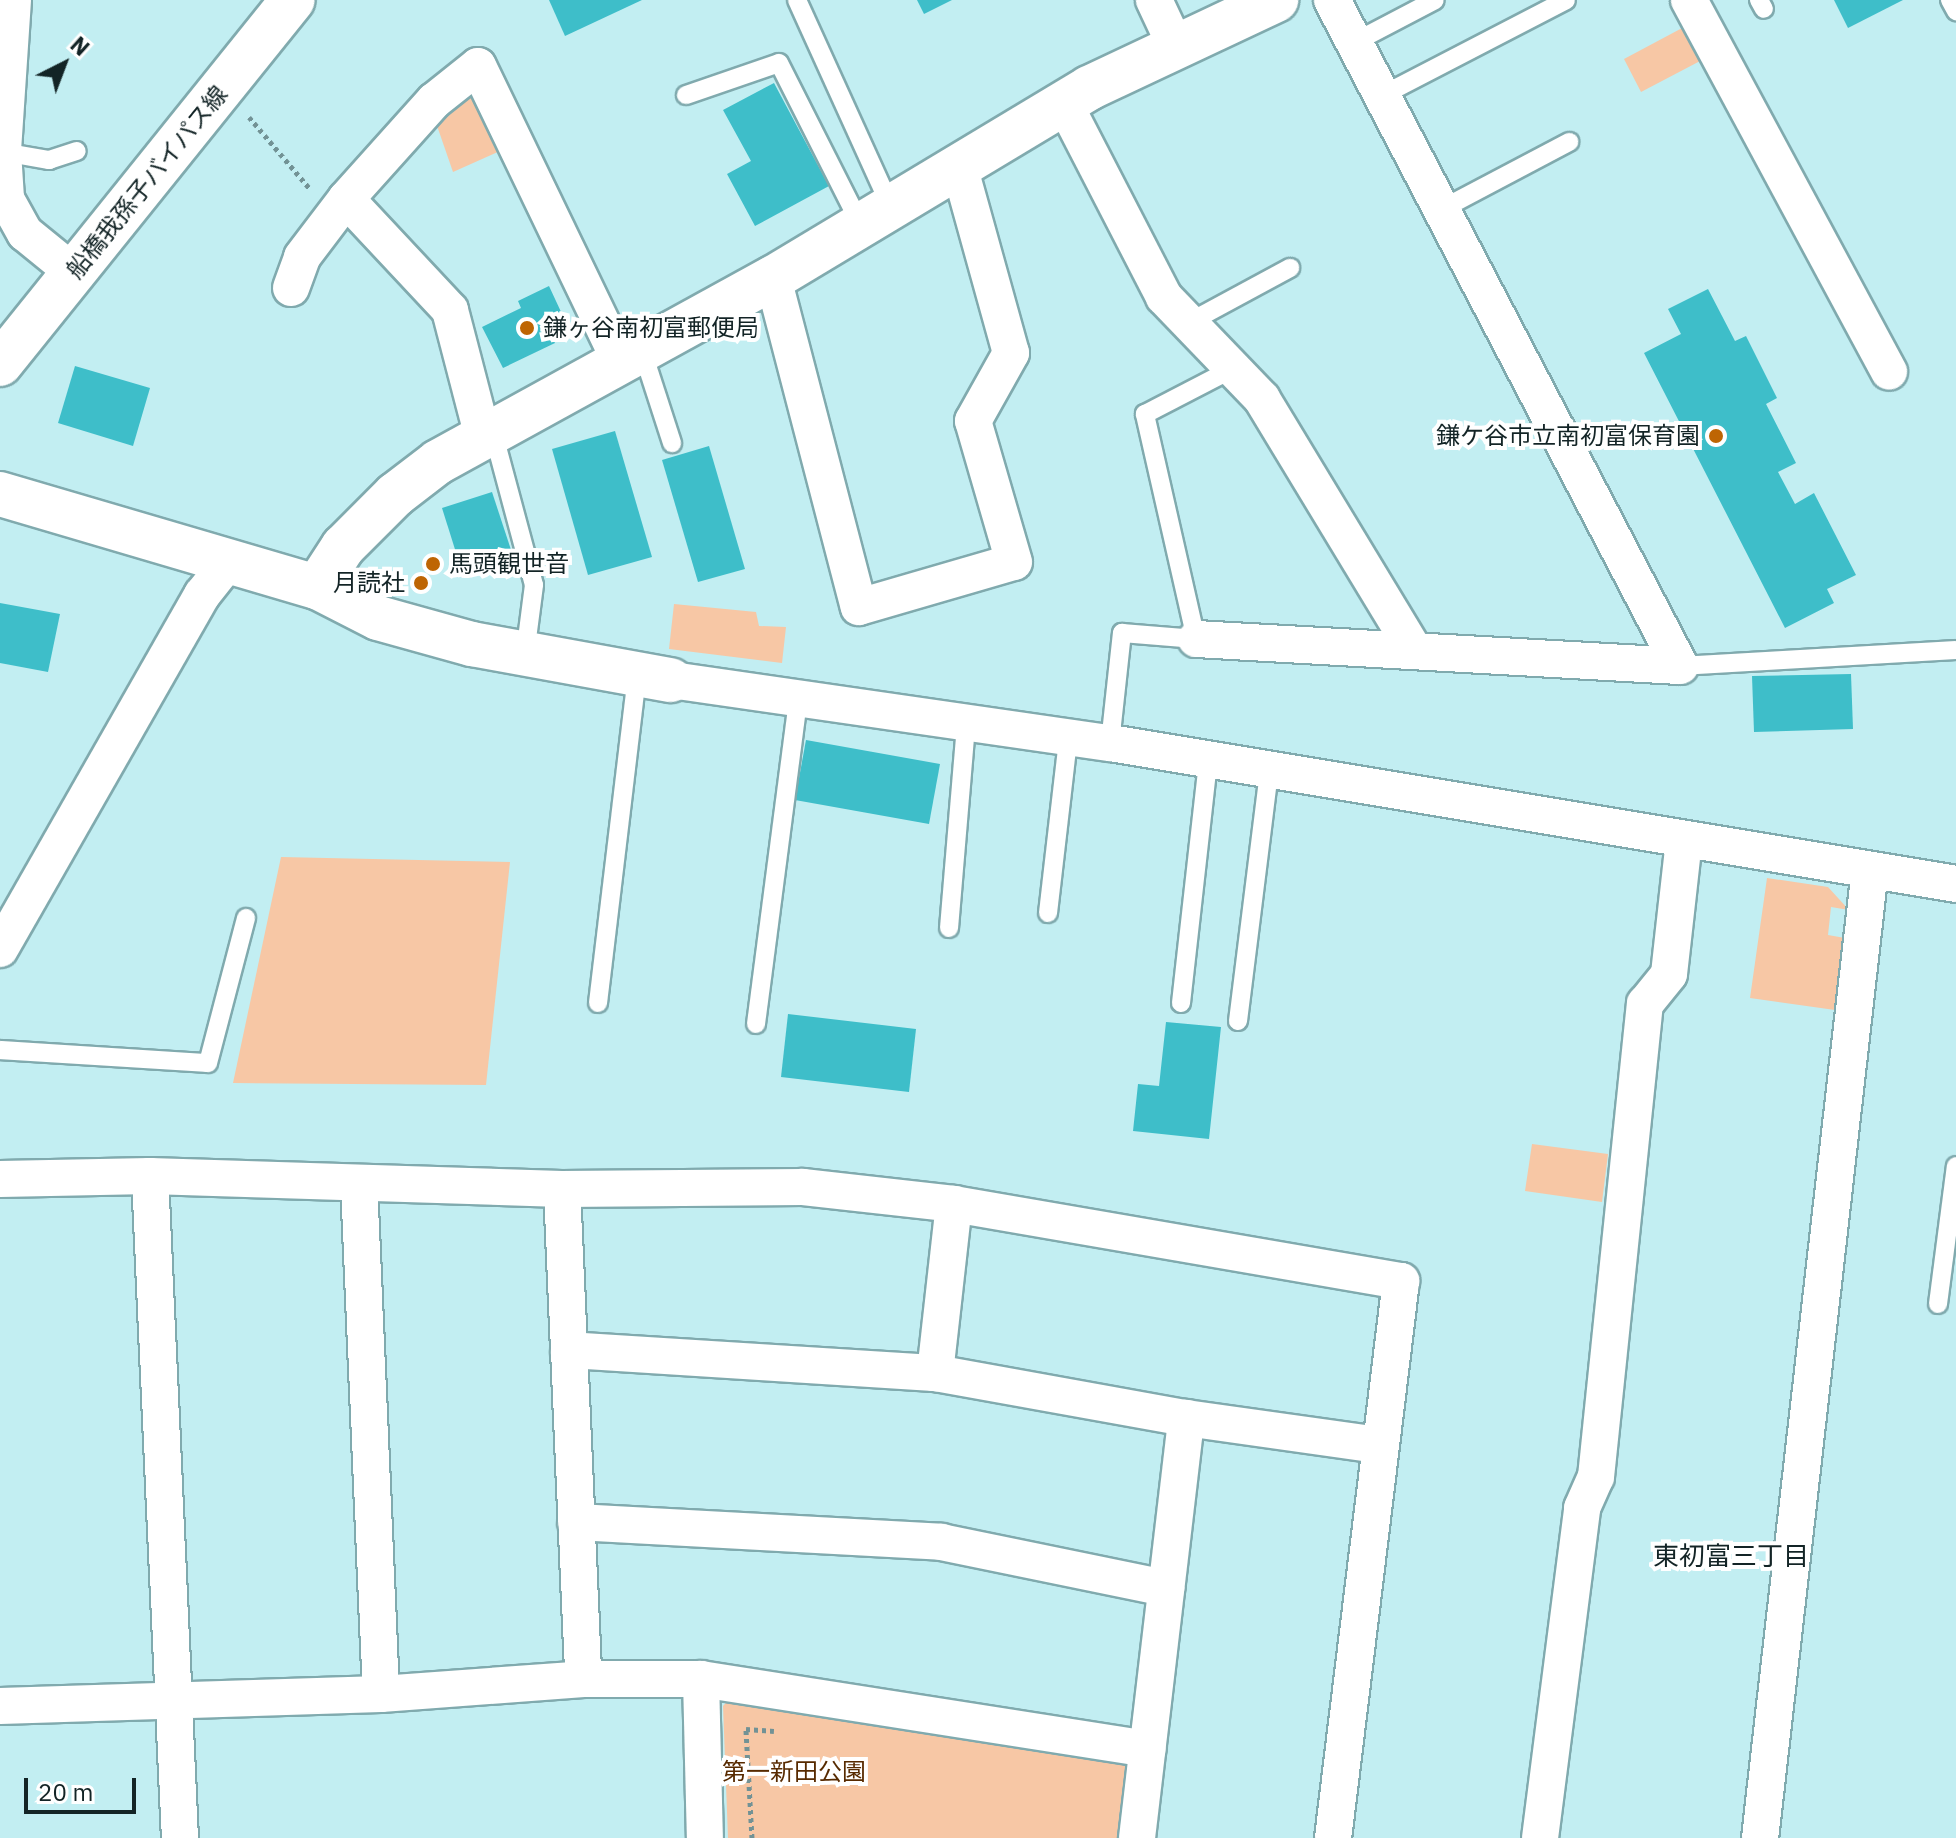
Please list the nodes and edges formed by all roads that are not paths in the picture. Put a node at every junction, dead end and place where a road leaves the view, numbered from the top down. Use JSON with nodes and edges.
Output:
{"nodes":[{"id":1,"x":293,"y":0,"type":"edge"},
{"id":2,"x":797,"y":0,"type":"edge"},
{"id":3,"x":1154,"y":0,"type":"edge"},
{"id":4,"x":1276,"y":0,"type":"edge"},
{"id":5,"x":1332,"y":0,"type":"edge"},
{"id":6,"x":1435,"y":0,"type":"edge"},
{"id":7,"x":1566,"y":0,"type":"edge"},
{"id":8,"x":1689,"y":0,"type":"edge"},
{"id":9,"x":1950,"y":0,"type":"edge"},
{"id":10,"x":9,"y":2,"type":"edge"},
{"id":11,"x":1956,"y":11,"type":"edge"},
{"id":12,"x":1355,"y":42,"type":"junction"},
{"id":13,"x":1176,"y":47,"type":"junction"},
{"id":14,"x":686,"y":95,"type":"dead end"},
{"id":15,"x":1383,"y":95,"type":"junction"},
{"id":16,"x":1064,"y":103,"type":"junction"},
{"id":17,"x":1569,"y":142,"type":"dead end"},
{"id":18,"x":77,"y":151,"type":"dead end"},
{"id":19,"x":3,"y":152,"type":"junction"},
{"id":20,"x":959,"y":166,"type":"junction"},
{"id":21,"x":330,"y":197,"type":"junction"},
{"id":22,"x":1442,"y":209,"type":"junction"},
{"id":23,"x":876,"y":216,"type":"junction"},
{"id":24,"x":1290,"y":268,"type":"dead end"},
{"id":25,"x":74,"y":273,"type":"junction"},
{"id":26,"x":773,"y":278,"type":"junction"},
{"id":27,"x":291,"y":288,"type":"dead end"},
{"id":28,"x":1190,"y":322,"type":"junction"},
{"id":29,"x":630,"y":353,"type":"junction"},
{"id":30,"x":0,"y":364,"type":"edge"},
{"id":31,"x":1236,"y":367,"type":"junction"},
{"id":32,"x":1889,"y":372,"type":"dead end"},
{"id":33,"x":488,"y":434,"type":"junction"},
{"id":34,"x":672,"y":443,"type":"dead end"},
{"id":35,"x":0,"y":494,"type":"edge"},
{"id":36,"x":229,"y":561,"type":"junction"},
{"id":37,"x":317,"y":587,"type":"junction"},
{"id":38,"x":1196,"y":639,"type":"junction"},
{"id":39,"x":1414,"y":650,"type":"junction"},
{"id":40,"x":1956,"y":650,"type":"edge"},
{"id":41,"x":525,"y":654,"type":"junction"},
{"id":42,"x":1680,"y":666,"type":"junction"},
{"id":43,"x":654,"y":678,"type":"junction"},
{"id":44,"x":798,"y":700,"type":"junction"},
{"id":45,"x":966,"y":725,"type":"junction"},
{"id":46,"x":1068,"y":740,"type":"junction"},
{"id":47,"x":1110,"y":743,"type":"junction"},
{"id":48,"x":1208,"y":761,"type":"junction"},
{"id":49,"x":1269,"y":771,"type":"junction"},
{"id":50,"x":1684,"y":841,"type":"junction"},
{"id":51,"x":1870,"y":870,"type":"junction"},
{"id":52,"x":1956,"y":884,"type":"edge"},
{"id":53,"x":1048,"y":913,"type":"dead end"},
{"id":54,"x":246,"y":918,"type":"dead end"},
{"id":55,"x":949,"y":928,"type":"dead end"},
{"id":56,"x":0,"y":949,"type":"edge"},
{"id":57,"x":598,"y":1003,"type":"dead end"},
{"id":58,"x":1181,"y":1003,"type":"dead end"},
{"id":59,"x":1238,"y":1021,"type":"dead end"},
{"id":60,"x":756,"y":1024,"type":"dead end"},
{"id":61,"x":0,"y":1050,"type":"edge"},
{"id":62,"x":1956,"y":1166,"type":"edge"},
{"id":63,"x":150,"y":1176,"type":"junction"},
{"id":64,"x":0,"y":1179,"type":"edge"},
{"id":65,"x":359,"y":1183,"type":"junction"},
{"id":66,"x":562,"y":1189,"type":"junction"},
{"id":67,"x":954,"y":1204,"type":"junction"},
{"id":68,"x":1938,"y":1304,"type":"dead end"},
{"id":69,"x":569,"y":1350,"type":"junction"},
{"id":70,"x":935,"y":1373,"type":"junction"},
{"id":71,"x":1186,"y":1418,"type":"junction"},
{"id":72,"x":1379,"y":1445,"type":"junction"},
{"id":73,"x":576,"y":1522,"type":"junction"},
{"id":74,"x":1166,"y":1588,"type":"junction"},
{"id":75,"x":583,"y":1679,"type":"junction"},
{"id":76,"x":701,"y":1679,"type":"junction"},
{"id":77,"x":381,"y":1694,"type":"junction"},
{"id":78,"x":173,"y":1702,"type":"junction"},
{"id":79,"x":0,"y":1706,"type":"edge"},
{"id":80,"x":1148,"y":1749,"type":"junction"},
{"id":81,"x":180,"y":1838,"type":"edge"},
{"id":82,"x":705,"y":1838,"type":"edge"},
{"id":83,"x":1137,"y":1838,"type":"edge"},
{"id":84,"x":1333,"y":1838,"type":"edge"},
{"id":85,"x":1540,"y":1838,"type":"edge"},
{"id":86,"x":1760,"y":1838,"type":"edge"}],
"edges":[{"from":1,"to":25,"type":"street","name":"船橋我孫子バイパス線"},
{"from":2,"to":23,"type":"lane"},
{"from":3,"to":13,"type":"street"},
{"from":4,"to":13,"type":"street"},
{"from":5,"to":12,"type":"street"},
{"from":6,"to":12,"type":"lane"},
{"from":7,"to":15,"type":"lane"},
{"from":8,"to":32,"type":"street"},
{"from":9,"to":11,"type":"lane"},
{"from":10,"to":19,"type":"street"},
{"from":12,"to":15,"type":"street"},
{"from":13,"to":16,"type":"street"},
{"from":14,"to":23,"type":"lane"},
{"from":15,"to":22,"type":"street"},
{"from":16,"to":20,"type":"street"},
{"from":16,"to":28,"type":"street"},
{"from":17,"to":22,"type":"lane"},
{"from":18,"to":19,"type":"lane"},
{"from":19,"to":25,"type":"street"},
{"from":20,"to":23,"type":"street"},
{"from":20,"to":26,"type":"street"},
{"from":21,"to":27,"type":"street"},
{"from":21,"to":29,"type":"street"},
{"from":21,"to":33,"type":"street"},
{"from":22,"to":42,"type":"street"},
{"from":23,"to":26,"type":"street"},
{"from":24,"to":28,"type":"lane"},
{"from":25,"to":30,"type":"street","name":"船橋我孫子バイパス線"},
{"from":26,"to":29,"type":"street"},
{"from":28,"to":31,"type":"street"},
{"from":29,"to":33,"type":"street"},
{"from":29,"to":34,"type":"lane"},
{"from":31,"to":38,"type":"lane"},
{"from":31,"to":39,"type":"street"},
{"from":33,"to":37,"type":"street"},
{"from":33,"to":41,"type":"lane"},
{"from":35,"to":36,"type":"street"},
{"from":36,"to":37,"type":"street"},
{"from":36,"to":56,"type":"street"},
{"from":37,"to":41,"type":"street"},
{"from":38,"to":39,"type":"street"},
{"from":38,"to":47,"type":"lane"},
{"from":39,"to":42,"type":"street"},
{"from":40,"to":42,"type":"lane"},
{"from":41,"to":43,"type":"street"},
{"from":43,"to":44,"type":"street"},
{"from":43,"to":57,"type":"lane"},
{"from":44,"to":45,"type":"street"},
{"from":44,"to":60,"type":"lane"},
{"from":45,"to":46,"type":"street"},
{"from":45,"to":55,"type":"lane"},
{"from":46,"to":47,"type":"street"},
{"from":46,"to":53,"type":"lane"},
{"from":47,"to":48,"type":"street"},
{"from":48,"to":49,"type":"street"},
{"from":48,"to":58,"type":"lane"},
{"from":49,"to":50,"type":"street"},
{"from":49,"to":59,"type":"lane"},
{"from":50,"to":51,"type":"street"},
{"from":50,"to":85,"type":"street"},
{"from":51,"to":52,"type":"street"},
{"from":51,"to":86,"type":"street"},
{"from":54,"to":61,"type":"lane"},
{"from":62,"to":68,"type":"lane"},
{"from":63,"to":64,"type":"street"},
{"from":63,"to":65,"type":"street"},
{"from":63,"to":78,"type":"street"},
{"from":65,"to":66,"type":"street"},
{"from":65,"to":77,"type":"street"},
{"from":66,"to":67,"type":"street"},
{"from":66,"to":69,"type":"street"},
{"from":67,"to":70,"type":"street"},
{"from":67,"to":72,"type":"street"},
{"from":69,"to":70,"type":"street"},
{"from":69,"to":73,"type":"street"},
{"from":70,"to":71,"type":"street"},
{"from":71,"to":72,"type":"street"},
{"from":71,"to":74,"type":"street"},
{"from":72,"to":84,"type":"street"},
{"from":73,"to":74,"type":"street"},
{"from":73,"to":75,"type":"street"},
{"from":74,"to":80,"type":"street"},
{"from":75,"to":76,"type":"street"},
{"from":75,"to":77,"type":"street"},
{"from":76,"to":80,"type":"street"},
{"from":76,"to":82,"type":"street"},
{"from":77,"to":78,"type":"street"},
{"from":78,"to":79,"type":"street"},
{"from":78,"to":81,"type":"street"},
{"from":80,"to":83,"type":"street"}]}
